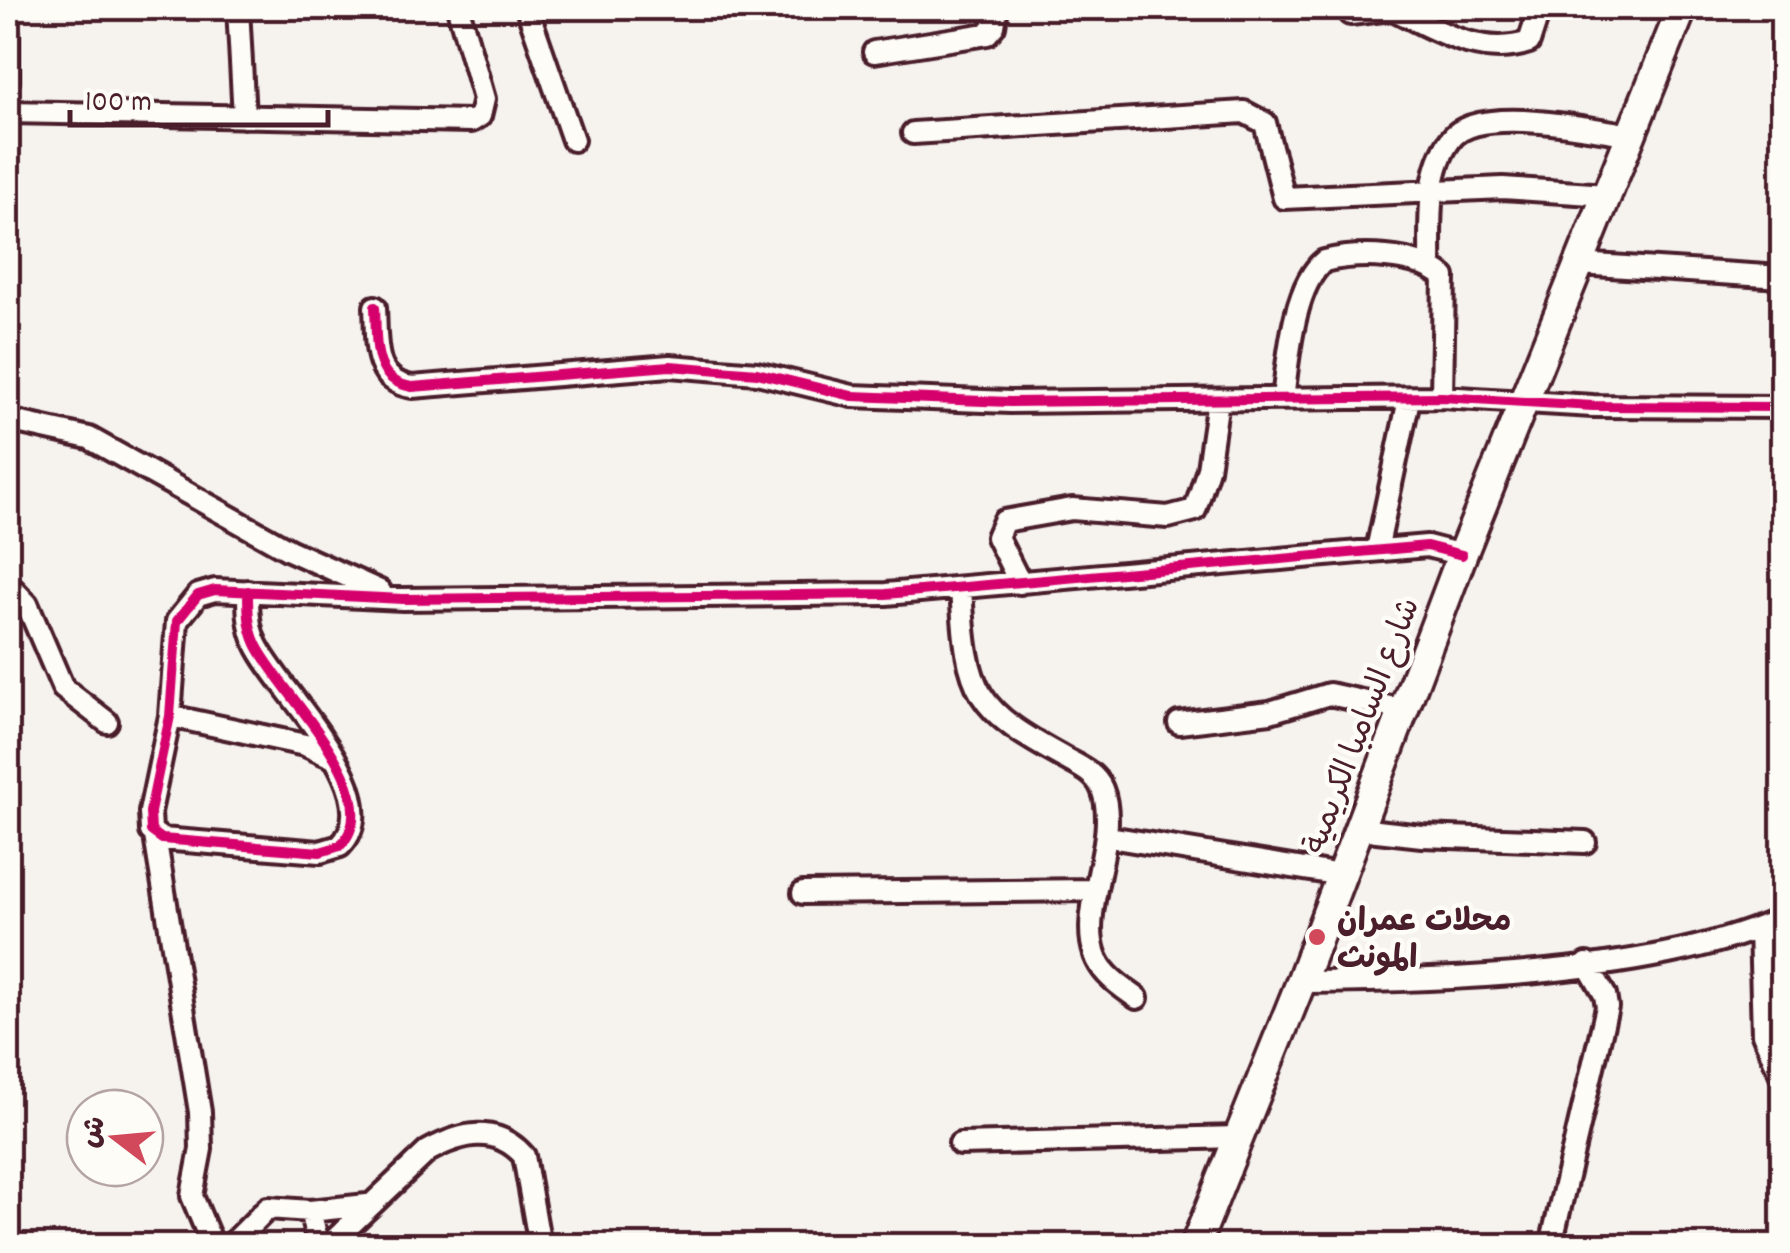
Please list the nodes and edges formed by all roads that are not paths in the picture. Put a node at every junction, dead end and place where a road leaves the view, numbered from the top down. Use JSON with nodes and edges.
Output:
{"nodes":[{"id":1,"x":238,"y":8,"type":"edge"},
{"id":2,"x":458,"y":8,"type":"edge"},
{"id":3,"x":527,"y":8,"type":"edge"},
{"id":4,"x":997,"y":8,"type":"edge"},
{"id":5,"x":1540,"y":8,"type":"edge"},
{"id":6,"x":1682,"y":8,"type":"edge"},
{"id":7,"x":1399,"y":9,"type":"edge"},
{"id":8,"x":1350,"y":14,"type":"dead end"},
{"id":9,"x":8,"y":34,"type":"edge"},
{"id":10,"x":874,"y":52,"type":"dead end"},
{"id":11,"x":8,"y":81,"type":"edge"},
{"id":12,"x":8,"y":112,"type":"edge"},
{"id":13,"x":244,"y":117,"type":"junction"},
{"id":14,"x":913,"y":134,"type":"dead end"},
{"id":15,"x":1632,"y":134,"type":"junction"},
{"id":16,"x":573,"y":140,"type":"dead end"},
{"id":17,"x":1433,"y":189,"type":"junction"},
{"id":18,"x":1607,"y":196,"type":"junction"},
{"id":19,"x":1579,"y":264,"type":"junction"},
{"id":20,"x":1430,"y":268,"type":"junction"},
{"id":21,"x":1782,"y":276,"type":"edge"},
{"id":22,"x":375,"y":308,"type":"dead end"},
{"id":23,"x":1442,"y":397,"type":"junction"},
{"id":24,"x":1410,"y":398,"type":"junction"},
{"id":25,"x":1282,"y":399,"type":"junction"},
{"id":26,"x":1218,"y":400,"type":"junction"},
{"id":27,"x":1523,"y":402,"type":"junction"},
{"id":28,"x":1782,"y":407,"type":"edge"},
{"id":29,"x":8,"y":420,"type":"edge"},
{"id":30,"x":1376,"y":550,"type":"junction"},
{"id":31,"x":1462,"y":555,"type":"junction"},
{"id":32,"x":1020,"y":583,"type":"junction"},
{"id":33,"x":8,"y":584,"type":"edge"},
{"id":34,"x":961,"y":588,"type":"junction"},
{"id":35,"x":248,"y":591,"type":"junction"},
{"id":36,"x":403,"y":599,"type":"junction"},
{"id":37,"x":1404,"y":710,"type":"junction"},
{"id":38,"x":170,"y":716,"type":"junction"},
{"id":39,"x":107,"y":722,"type":"dead end"},
{"id":40,"x":1179,"y":723,"type":"dead end"},
{"id":41,"x":334,"y":758,"type":"junction"},
{"id":42,"x":1358,"y":828,"type":"junction"},
{"id":43,"x":155,"y":836,"type":"junction"},
{"id":44,"x":1108,"y":837,"type":"junction"},
{"id":45,"x":1585,"y":842,"type":"dead end"},
{"id":46,"x":1341,"y":875,"type":"junction"},
{"id":47,"x":1095,"y":890,"type":"junction"},
{"id":48,"x":803,"y":893,"type":"dead end"},
{"id":49,"x":1782,"y":918,"type":"edge"},
{"id":50,"x":1760,"y":928,"type":"junction"},
{"id":51,"x":1586,"y":964,"type":"junction"},
{"id":52,"x":1301,"y":982,"type":"junction"},
{"id":53,"x":1137,"y":998,"type":"dead end"},
{"id":54,"x":1782,"y":1077,"type":"edge"},
{"id":55,"x":1239,"y":1137,"type":"junction"},
{"id":56,"x":960,"y":1144,"type":"dead end"},
{"id":57,"x":367,"y":1205,"type":"junction"},
{"id":58,"x":310,"y":1211,"type":"junction"},
{"id":59,"x":1552,"y":1245,"type":"edge"},
{"id":60,"x":213,"y":1246,"type":"edge"},
{"id":61,"x":230,"y":1246,"type":"edge"},
{"id":62,"x":318,"y":1246,"type":"edge"},
{"id":63,"x":328,"y":1246,"type":"edge"},
{"id":64,"x":540,"y":1246,"type":"edge"},
{"id":65,"x":1195,"y":1246,"type":"edge"}],
"edges":[{"from":1,"to":13,"type":"street"},
{"from":2,"to":13,"type":"street"},
{"from":3,"to":16,"type":"street"},
{"from":4,"to":10,"type":"street"},
{"from":5,"to":7,"type":"street"},
{"from":6,"to":15,"type":"main road","name":"شارع السامبا الكريمية"},
{"from":7,"to":8,"type":"street"},
{"from":9,"to":11,"type":"street"},
{"from":12,"to":13,"type":"street"},
{"from":14,"to":17,"type":"street"},
{"from":15,"to":17,"type":"street"},
{"from":15,"to":18,"type":"main road","name":"شارع السامبا الكريمية"},
{"from":17,"to":18,"type":"street"},
{"from":17,"to":20,"type":"street"},
{"from":18,"to":19,"type":"main road","name":"شارع السامبا الكريمية"},
{"from":19,"to":21,"type":"street"},
{"from":19,"to":27,"type":"main road","name":"شارع السامبا الكريمية"},
{"from":20,"to":23,"type":"street"},
{"from":20,"to":25,"type":"street"},
{"from":22,"to":26,"type":"street"},
{"from":23,"to":24,"type":"street"},
{"from":23,"to":27,"type":"street"},
{"from":24,"to":25,"type":"street"},
{"from":24,"to":30,"type":"street"},
{"from":25,"to":26,"type":"street"},
{"from":26,"to":32,"type":"street"},
{"from":27,"to":28,"type":"street"},
{"from":27,"to":31,"type":"main road","name":"شارع السامبا الكريمية"},
{"from":29,"to":36,"type":"street"},
{"from":30,"to":31,"type":"street"},
{"from":30,"to":32,"type":"street"},
{"from":31,"to":37,"type":"main road","name":"شارع السامبا الكريمية"},
{"from":32,"to":34,"type":"street"},
{"from":33,"to":39,"type":"street"},
{"from":34,"to":36,"type":"street"},
{"from":34,"to":44,"type":"street"},
{"from":35,"to":36,"type":"street"},
{"from":35,"to":38,"type":"street"},
{"from":35,"to":41,"type":"street"},
{"from":37,"to":40,"type":"street"},
{"from":37,"to":42,"type":"main road","name":"شارع السامبا الكريمية"},
{"from":38,"to":41,"type":"street"},
{"from":38,"to":43,"type":"street"},
{"from":41,"to":43,"type":"street"},
{"from":42,"to":45,"type":"street"},
{"from":42,"to":46,"type":"main road","name":"شارع السامبا الكريمية"},
{"from":43,"to":60,"type":"street"},
{"from":44,"to":46,"type":"street"},
{"from":44,"to":47,"type":"street"},
{"from":46,"to":52,"type":"main road","name":"شارع السامبا الكريمية"},
{"from":47,"to":48,"type":"street"},
{"from":47,"to":53,"type":"street"},
{"from":49,"to":50,"type":"street"},
{"from":50,"to":51,"type":"street"},
{"from":50,"to":54,"type":"street"},
{"from":51,"to":52,"type":"street"},
{"from":51,"to":59,"type":"street"},
{"from":52,"to":55,"type":"main road","name":"شارع السامبا الكريمية"},
{"from":55,"to":56,"type":"street"},
{"from":55,"to":65,"type":"main road","name":"شارع السامبا الكريمية"},
{"from":57,"to":58,"type":"street"},
{"from":57,"to":63,"type":"street"},
{"from":57,"to":64,"type":"street"},
{"from":58,"to":61,"type":"street"},
{"from":58,"to":62,"type":"street"}]}
